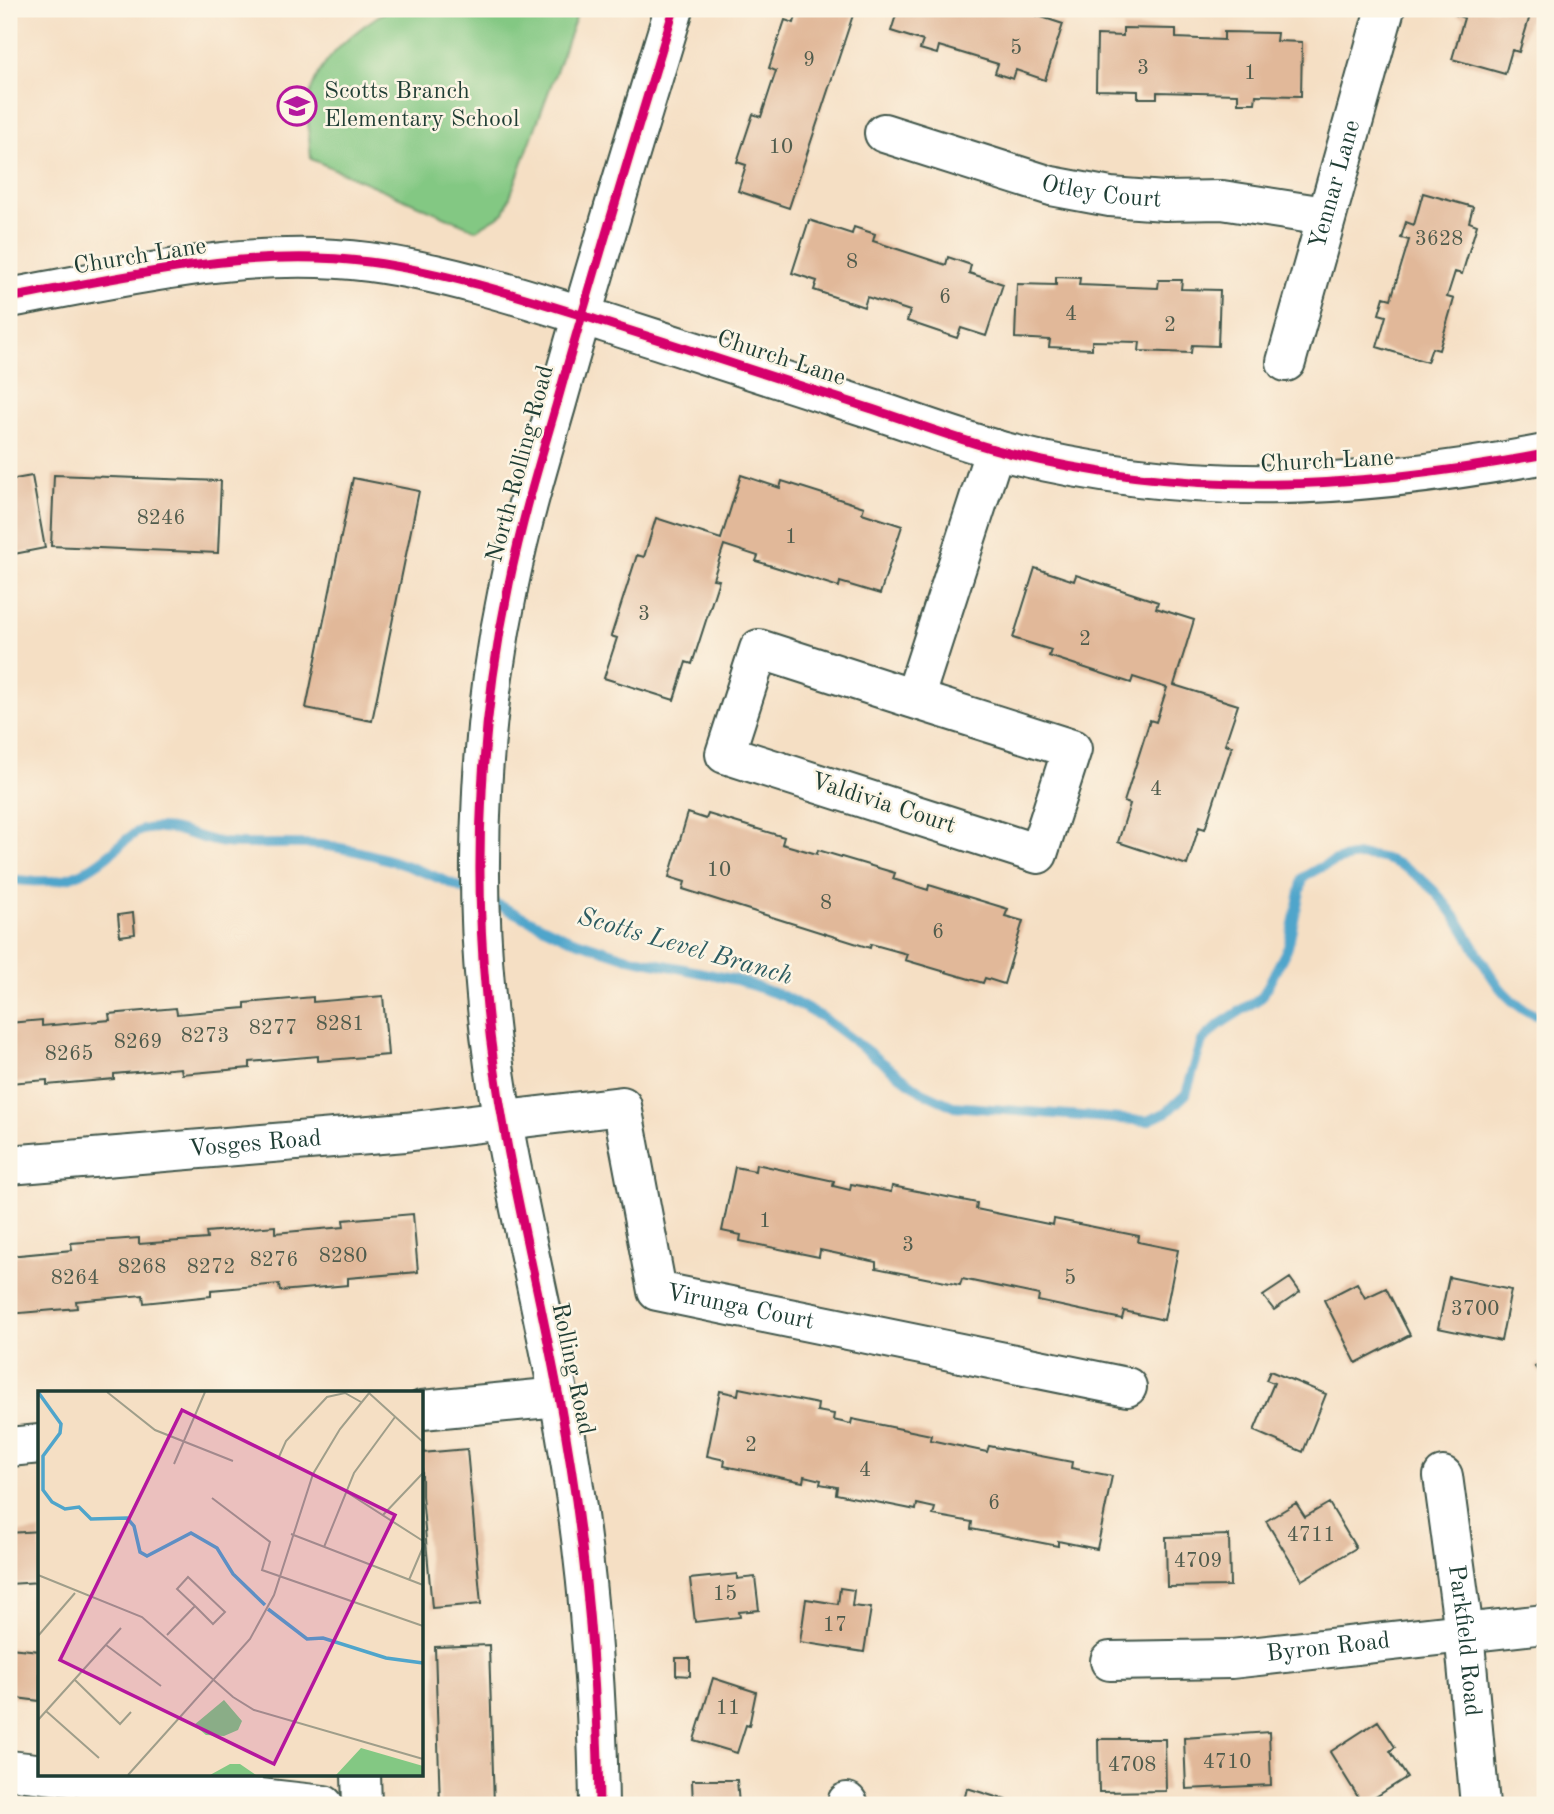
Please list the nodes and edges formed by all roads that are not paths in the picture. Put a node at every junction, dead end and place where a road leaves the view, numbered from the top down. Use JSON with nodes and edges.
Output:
{"nodes":[{"id":1,"x":674,"y":9,"type":"edge"},
{"id":2,"x":1385,"y":9,"type":"edge"},
{"id":3,"x":884,"y":133,"type":"dead end"},
{"id":4,"x":1325,"y":216,"type":"junction"},
{"id":5,"x":9,"y":298,"type":"edge"},
{"id":6,"x":581,"y":315,"type":"junction"},
{"id":7,"x":1286,"y":362,"type":"dead end"},
{"id":8,"x":995,"y":449,"type":"junction"},
{"id":9,"x":1545,"y":454,"type":"edge"},
{"id":10,"x":914,"y":699,"type":"junction"},
{"id":11,"x":483,"y":943,"type":"joint"},
{"id":12,"x":501,"y":1120,"type":"junction"},
{"id":13,"x":9,"y":1165,"type":"edge"},
{"id":14,"x":1127,"y":1387,"type":"dead end"},
{"id":15,"x":559,"y":1397,"type":"junction"},
{"id":16,"x":424,"y":1410,"type":"edge"},
{"id":17,"x":38,"y":1444,"type":"edge"},
{"id":18,"x":9,"y":1447,"type":"edge"},
{"id":19,"x":1443,"y":1476,"type":"dead end"},
{"id":20,"x":1545,"y":1623,"type":"edge"},
{"id":21,"x":1464,"y":1632,"type":"junction"},
{"id":22,"x":1110,"y":1661,"type":"dead end"},
{"id":23,"x":9,"y":1770,"type":"edge"},
{"id":24,"x":361,"y":1776,"type":"edge"},
{"id":25,"x":64,"y":1791,"type":"edge"},
{"id":26,"x":324,"y":1805,"type":"edge"},
{"id":27,"x":362,"y":1805,"type":"edge"},
{"id":28,"x":599,"y":1805,"type":"edge"},
{"id":29,"x":1480,"y":1805,"type":"edge"}],
"edges":[{"from":1,"to":6,"type":"street","name":"North Rolling Road"},
{"from":2,"to":4,"type":"street","name":"Yennar Lane"},
{"from":3,"to":4,"type":"street","name":"Otley Court"},
{"from":4,"to":7,"type":"street","name":"Yennar Lane"},
{"from":5,"to":6,"type":"street","name":"Church Lane"},
{"from":6,"to":8,"type":"street","name":"Church Lane"},
{"from":6,"to":11,"type":"street","name":"North Rolling Road"},
{"from":8,"to":9,"type":"street","name":"Church Lane"},
{"from":8,"to":10,"type":"street"},
{"from":10,"to":10,"type":"street","name":"Valdivia Court"},
{"from":11,"to":12,"type":"street","name":"Rolling Road"},
{"from":12,"to":13,"type":"street","name":"Vosges Road"},
{"from":12,"to":14,"type":"street","name":"Virunga Court"},
{"from":12,"to":15,"type":"street","name":"Rolling Road"},
{"from":15,"to":16,"type":"street"},
{"from":15,"to":28,"type":"street","name":"Rolling Road"},
{"from":17,"to":18,"type":"street"},
{"from":19,"to":21,"type":"street","name":"Parkfield Road"},
{"from":20,"to":21,"type":"street","name":"Byron Road"},
{"from":21,"to":22,"type":"street","name":"Byron Road"},
{"from":21,"to":29,"type":"street","name":"Parkfield Road"},
{"from":23,"to":25,"type":"street"},
{"from":24,"to":27,"type":"street"},
{"from":25,"to":26,"type":"street"}]}
